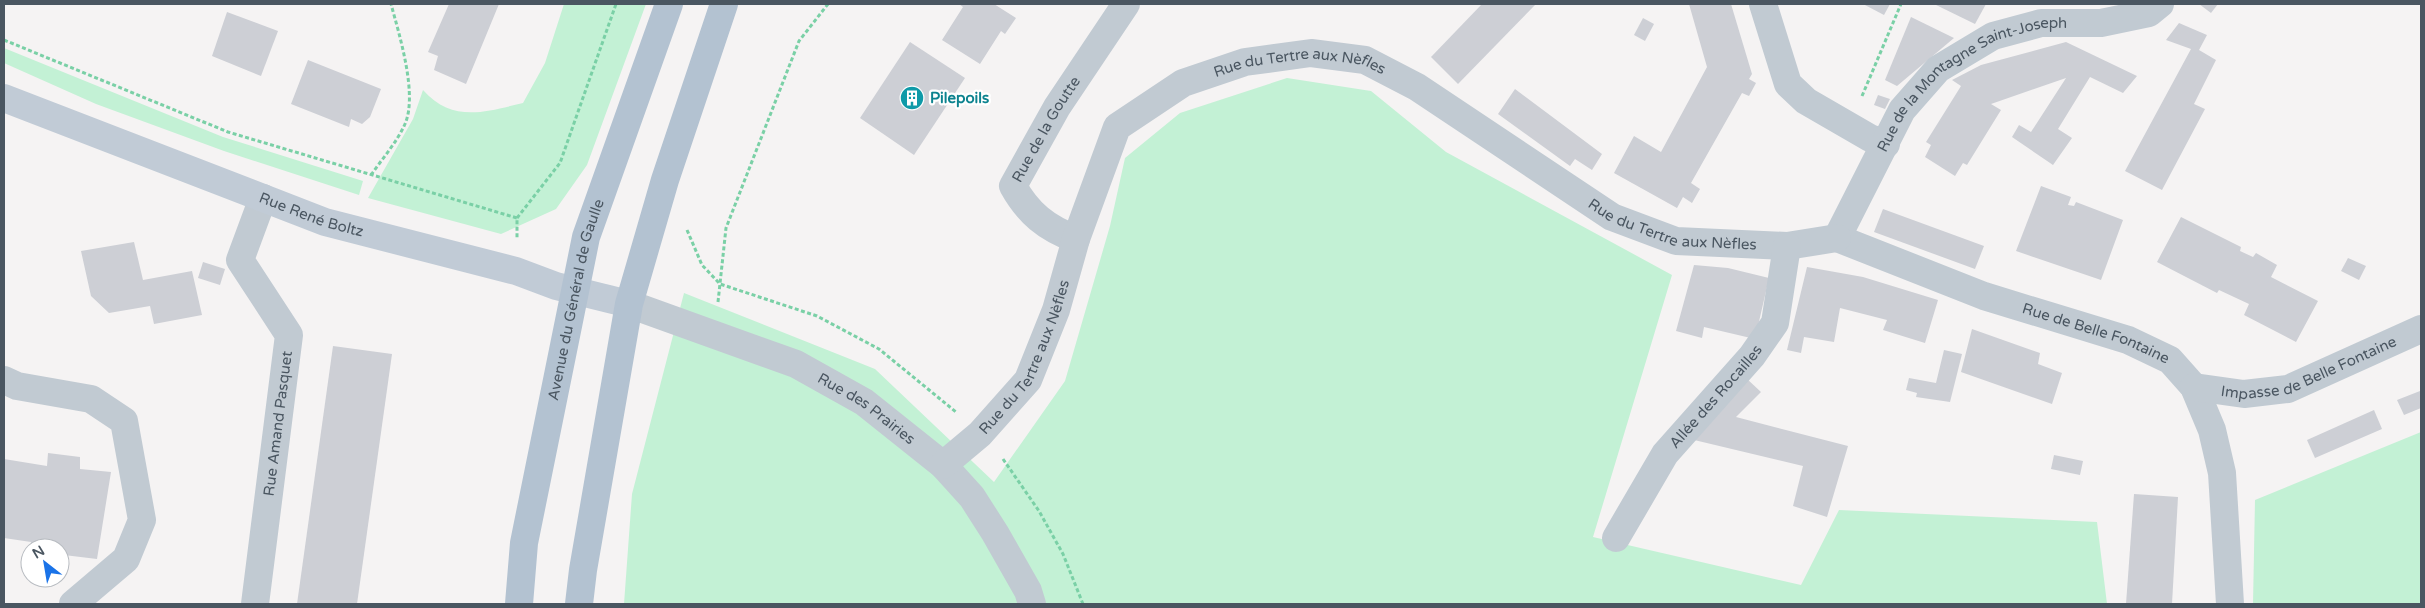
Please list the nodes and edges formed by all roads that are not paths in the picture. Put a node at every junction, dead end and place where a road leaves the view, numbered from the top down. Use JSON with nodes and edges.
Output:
{"nodes":[{"id":1,"x":669,"y":4,"type":"edge"},
{"id":2,"x":724,"y":4,"type":"edge"},
{"id":3,"x":1126,"y":4,"type":"edge"},
{"id":4,"x":1764,"y":4,"type":"edge"},
{"id":5,"x":2160,"y":4,"type":"edge"},
{"id":6,"x":4,"y":98,"type":"edge"},
{"id":7,"x":1886,"y":144,"type":"junction"},
{"id":8,"x":263,"y":198,"type":"junction"},
{"id":9,"x":1837,"y":238,"type":"junction"},
{"id":10,"x":1076,"y":239,"type":"junction"},
{"id":11,"x":1787,"y":246,"type":"junction"},
{"id":12,"x":576,"y":289,"type":"junction"},
{"id":13,"x":629,"y":304,"type":"junction"},
{"id":14,"x":2421,"y":329,"type":"edge"},
{"id":15,"x":4,"y":380,"type":"edge"},
{"id":16,"x":2194,"y":387,"type":"junction"},
{"id":17,"x":943,"y":465,"type":"junction"},
{"id":18,"x":1616,"y":538,"type":"dead end"},
{"id":19,"x":73,"y":604,"type":"edge"},
{"id":20,"x":255,"y":604,"type":"edge"},
{"id":21,"x":519,"y":604,"type":"edge"},
{"id":22,"x":579,"y":604,"type":"edge"},
{"id":23,"x":1032,"y":604,"type":"edge"},
{"id":24,"x":2230,"y":604,"type":"edge"}],
"edges":[{"from":1,"to":12,"type":"main road","name":"Avenue du Général de Gaulle"},
{"from":2,"to":13,"type":"main road"},
{"from":3,"to":10,"type":"street","name":"Rue de la Goutte"},
{"from":4,"to":7,"type":"street"},
{"from":5,"to":7,"type":"street","name":"Rue de la Montagne Saint-Joseph"},
{"from":6,"to":8,"type":"main road","name":"Rue René Boltz"},
{"from":7,"to":9,"type":"street","name":"Rue de la Montagne Saint-Joseph"},
{"from":8,"to":12,"type":"main road","name":"Rue René Boltz"},
{"from":8,"to":20,"type":"street","name":"Rue Amand Pasquet"},
{"from":9,"to":11,"type":"street","name":"Rue du Tertre aux Nèfles"},
{"from":9,"to":16,"type":"street","name":"Rue de Belle Fontaine"},
{"from":10,"to":11,"type":"street","name":"Rue du Tertre aux Nèfles"},
{"from":10,"to":17,"type":"street","name":"Rue du Tertre aux Nèfles"},
{"from":11,"to":18,"type":"street","name":"Allée des Rocailles"},
{"from":12,"to":13,"type":"main road","name":"Rue René Boltz"},
{"from":12,"to":21,"type":"main road","name":"Avenue du Général de Gaulle"},
{"from":13,"to":17,"type":"street","name":"Rue des Prairies"},
{"from":13,"to":22,"type":"main road"},
{"from":14,"to":16,"type":"street","name":"Impasse de Belle Fontaine"},
{"from":15,"to":19,"type":"street"},
{"from":16,"to":24,"type":"street","name":"Rue de Belle Fontaine"},
{"from":17,"to":23,"type":"street","name":"Rue des Prairies"}]}
